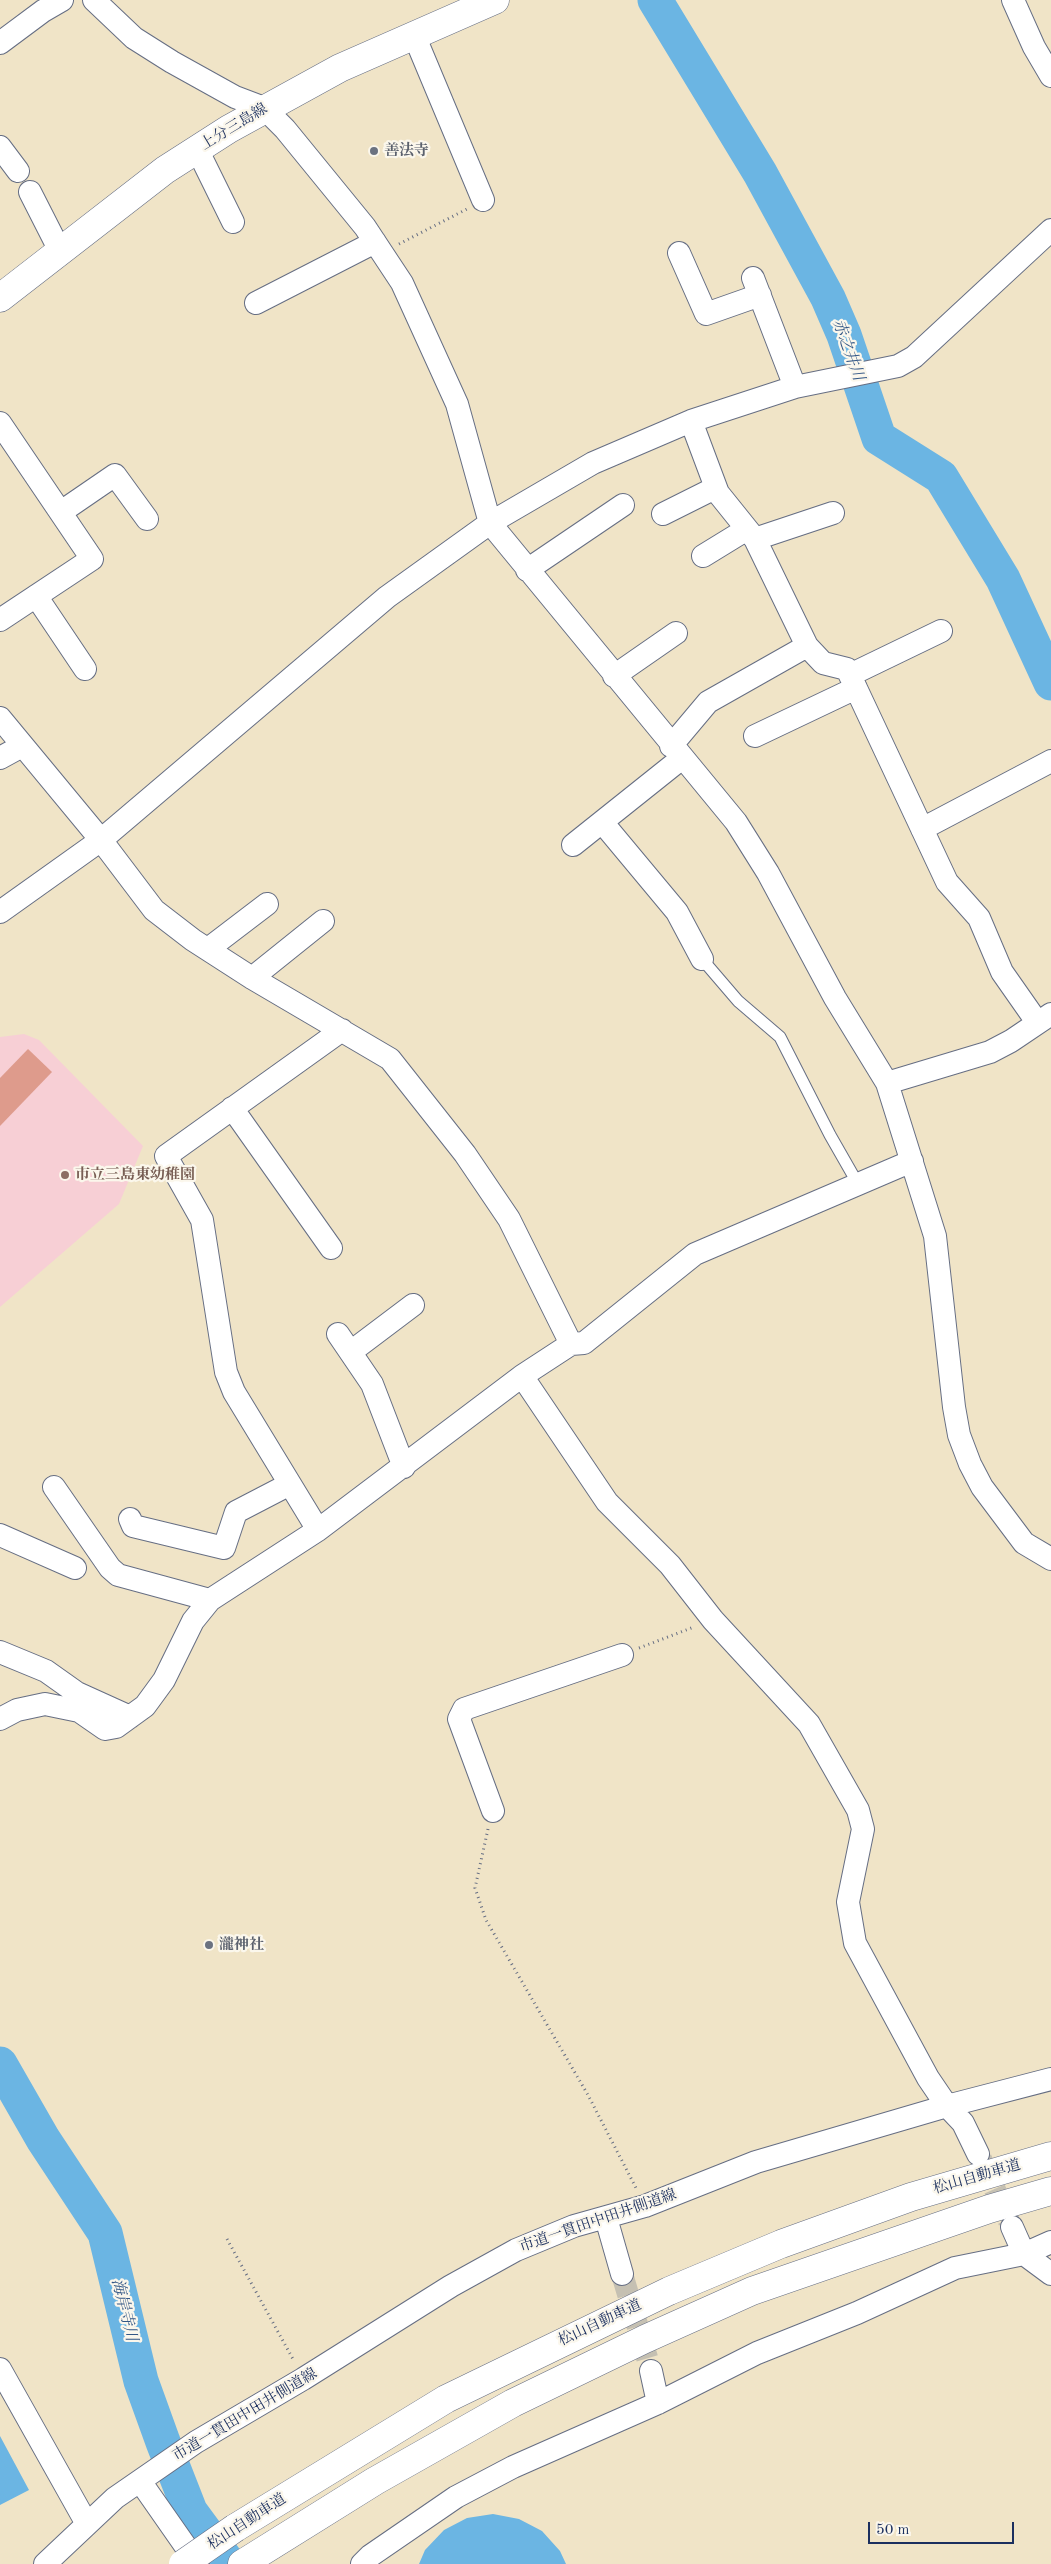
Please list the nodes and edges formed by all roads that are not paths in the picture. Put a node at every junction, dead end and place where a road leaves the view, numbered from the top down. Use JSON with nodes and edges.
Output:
{"nodes":[{"id":1,"x":62,"y":0,"type":"edge"},
{"id":2,"x":94,"y":0,"type":"edge"},
{"id":3,"x":1013,"y":0,"type":"edge"},
{"id":4,"x":486,"y":2,"type":"edge"},
{"id":5,"x":414,"y":35,"type":"junction"},
{"id":6,"x":0,"y":43,"type":"edge"},
{"id":7,"x":1051,"y":76,"type":"edge"},
{"id":8,"x":264,"y":108,"type":"junction"},
{"id":9,"x":0,"y":146,"type":"edge"},
{"id":10,"x":197,"y":149,"type":"junction"},
{"id":11,"x":18,"y":171,"type":"dead end"},
{"id":12,"x":30,"y":192,"type":"dead end"},
{"id":13,"x":482,"y":200,"type":"road end"},
{"id":14,"x":233,"y":222,"type":"dead end"},
{"id":15,"x":1051,"y":230,"type":"edge"},
{"id":16,"x":379,"y":247,"type":"junction"},
{"id":17,"x":60,"y":251,"type":"junction"},
{"id":18,"x":679,"y":253,"type":"dead end"},
{"id":19,"x":0,"y":298,"type":"edge"},
{"id":20,"x":256,"y":303,"type":"dead end"},
{"id":21,"x":795,"y":387,"type":"junction"},
{"id":22,"x":691,"y":421,"type":"junction"},
{"id":23,"x":0,"y":423,"type":"edge"},
{"id":24,"x":715,"y":488,"type":"junction"},
{"id":25,"x":623,"y":505,"type":"dead end"},
{"id":26,"x":61,"y":512,"type":"junction"},
{"id":27,"x":833,"y":513,"type":"dead end"},
{"id":28,"x":664,"y":514,"type":"dead end"},
{"id":29,"x":147,"y":519,"type":"dead end"},
{"id":30,"x":490,"y":523,"type":"junction"},
{"id":31,"x":751,"y":534,"type":"junction"},
{"id":32,"x":703,"y":556,"type":"dead end"},
{"id":33,"x":527,"y":570,"type":"junction"},
{"id":34,"x":36,"y":596,"type":"junction"},
{"id":35,"x":0,"y":620,"type":"edge"},
{"id":36,"x":941,"y":631,"type":"dead end"},
{"id":37,"x":676,"y":633,"type":"dead end"},
{"id":38,"x":807,"y":646,"type":"junction"},
{"id":39,"x":85,"y":669,"type":"dead end"},
{"id":40,"x":614,"y":676,"type":"junction"},
{"id":41,"x":853,"y":682,"type":"junction"},
{"id":42,"x":0,"y":718,"type":"edge"},
{"id":43,"x":755,"y":736,"type":"dead end"},
{"id":44,"x":22,"y":746,"type":"junction"},
{"id":45,"x":676,"y":752,"type":"junction"},
{"id":46,"x":0,"y":758,"type":"edge"},
{"id":47,"x":1051,"y":761,"type":"edge"},
{"id":48,"x":602,"y":822,"type":"junction"},
{"id":49,"x":922,"y":829,"type":"junction"},
{"id":50,"x":101,"y":840,"type":"junction"},
{"id":51,"x":573,"y":845,"type":"dead end"},
{"id":52,"x":267,"y":904,"type":"dead end"},
{"id":53,"x":0,"y":912,"type":"edge"},
{"id":54,"x":324,"y":921,"type":"dead end"},
{"id":55,"x":208,"y":949,"type":"junction"},
{"id":56,"x":702,"y":959,"type":"joint"},
{"id":57,"x":252,"y":978,"type":"junction"},
{"id":58,"x":1044,"y":1018,"type":"edge"},
{"id":59,"x":342,"y":1030,"type":"junction"},
{"id":60,"x":887,"y":1083,"type":"junction"},
{"id":61,"x":232,"y":1108,"type":"junction"},
{"id":62,"x":912,"y":1161,"type":"junction"},
{"id":63,"x":858,"y":1184,"type":"junction"},
{"id":64,"x":331,"y":1248,"type":"dead end"},
{"id":65,"x":413,"y":1305,"type":"dead end"},
{"id":66,"x":338,"y":1334,"type":"dead end"},
{"id":67,"x":571,"y":1344,"type":"junction"},
{"id":68,"x":352,"y":1351,"type":"junction"},
{"id":69,"x":522,"y":1376,"type":"junction"},
{"id":70,"x":404,"y":1467,"type":"junction"},
{"id":71,"x":288,"y":1485,"type":"junction"},
{"id":72,"x":54,"y":1487,"type":"dead end"},
{"id":73,"x":130,"y":1518,"type":"dead end"},
{"id":74,"x":318,"y":1530,"type":"junction"},
{"id":75,"x":0,"y":1536,"type":"edge"},
{"id":76,"x":1051,"y":1559,"type":"edge"},
{"id":77,"x":75,"y":1568,"type":"dead end"},
{"id":78,"x":210,"y":1600,"type":"junction"},
{"id":79,"x":0,"y":1652,"type":"edge"},
{"id":80,"x":622,"y":1655,"type":"road end"},
{"id":81,"x":130,"y":1717,"type":"junction"},
{"id":82,"x":0,"y":1719,"type":"edge"},
{"id":83,"x":493,"y":1811,"type":"road end"},
{"id":84,"x":1051,"y":2078,"type":"edge"},
{"id":85,"x":947,"y":2106,"type":"junction"},
{"id":86,"x":978,"y":2154,"type":"tunnel mouth"},
{"id":87,"x":1051,"y":2156,"type":"edge"},
{"id":88,"x":1051,"y":2192,"type":"edge"},
{"id":89,"x":606,"y":2218,"type":"junction"},
{"id":90,"x":1012,"y":2227,"type":"tunnel mouth"},
{"id":91,"x":1051,"y":2242,"type":"edge"},
{"id":92,"x":1024,"y":2254,"type":"junction"},
{"id":93,"x":622,"y":2274,"type":"tunnel mouth"},
{"id":94,"x":1051,"y":2274,"type":"edge"},
{"id":95,"x":0,"y":2369,"type":"edge"},
{"id":96,"x":651,"y":2372,"type":"tunnel mouth"},
{"id":97,"x":658,"y":2403,"type":"junction"},
{"id":98,"x":140,"y":2481,"type":"junction"},
{"id":99,"x":87,"y":2524,"type":"junction"},
{"id":100,"x":249,"y":2559,"type":"edge"},
{"id":101,"x":45,"y":2564,"type":"edge"},
{"id":102,"x":183,"y":2564,"type":"edge"},
{"id":103,"x":198,"y":2564,"type":"edge"},
{"id":104,"x":362,"y":2564,"type":"edge"}],
"edges":[{"from":1,"to":6,"type":"street"},
{"from":2,"to":8,"type":"street"},
{"from":3,"to":7,"type":"street"},
{"from":4,"to":5,"type":"main road","name":"上分三島線"},
{"from":5,"to":8,"type":"main road","name":"上分三島線"},
{"from":5,"to":13,"type":"street"},
{"from":8,"to":10,"type":"main road","name":"上分三島線"},
{"from":8,"to":16,"type":"street"},
{"from":9,"to":11,"type":"street"},
{"from":10,"to":14,"type":"street"},
{"from":10,"to":17,"type":"main road","name":"上分三島線"},
{"from":12,"to":17,"type":"street"},
{"from":15,"to":21,"type":"street"},
{"from":16,"to":20,"type":"street"},
{"from":16,"to":30,"type":"street"},
{"from":17,"to":19,"type":"main road","name":"上分三島線"},
{"from":18,"to":21,"type":"street"},
{"from":21,"to":22,"type":"street"},
{"from":22,"to":24,"type":"street"},
{"from":22,"to":30,"type":"street"},
{"from":23,"to":26,"type":"street"},
{"from":24,"to":28,"type":"street"},
{"from":24,"to":31,"type":"street"},
{"from":25,"to":33,"type":"street"},
{"from":26,"to":29,"type":"street"},
{"from":26,"to":34,"type":"street"},
{"from":27,"to":31,"type":"street"},
{"from":30,"to":33,"type":"street"},
{"from":30,"to":50,"type":"street"},
{"from":31,"to":32,"type":"street"},
{"from":31,"to":38,"type":"street"},
{"from":33,"to":40,"type":"street"},
{"from":34,"to":35,"type":"street"},
{"from":34,"to":39,"type":"street"},
{"from":36,"to":41,"type":"street"},
{"from":37,"to":40,"type":"street"},
{"from":38,"to":41,"type":"street"},
{"from":38,"to":45,"type":"street"},
{"from":40,"to":45,"type":"street"},
{"from":41,"to":43,"type":"street"},
{"from":41,"to":49,"type":"street"},
{"from":42,"to":44,"type":"street"},
{"from":44,"to":46,"type":"street"},
{"from":44,"to":50,"type":"street"},
{"from":45,"to":48,"type":"street"},
{"from":45,"to":60,"type":"street"},
{"from":47,"to":49,"type":"street"},
{"from":48,"to":51,"type":"street"},
{"from":48,"to":56,"type":"street"},
{"from":49,"to":58,"type":"street"},
{"from":50,"to":53,"type":"street"},
{"from":50,"to":55,"type":"street"},
{"from":52,"to":55,"type":"street"},
{"from":54,"to":57,"type":"street"},
{"from":55,"to":57,"type":"street"},
{"from":56,"to":63,"type":"lane"},
{"from":57,"to":59,"type":"street"},
{"from":58,"to":60,"type":"street"},
{"from":59,"to":61,"type":"street"},
{"from":59,"to":67,"type":"street"},
{"from":60,"to":62,"type":"street"},
{"from":61,"to":64,"type":"street"},
{"from":61,"to":71,"type":"street"},
{"from":62,"to":63,"type":"street"},
{"from":62,"to":76,"type":"street"},
{"from":63,"to":67,"type":"street"},
{"from":65,"to":68,"type":"street"},
{"from":66,"to":68,"type":"street"},
{"from":67,"to":69,"type":"street"},
{"from":68,"to":70,"type":"street"},
{"from":69,"to":70,"type":"street"},
{"from":69,"to":85,"type":"street"},
{"from":70,"to":74,"type":"street"},
{"from":71,"to":73,"type":"street"},
{"from":71,"to":74,"type":"street"},
{"from":72,"to":78,"type":"street"},
{"from":74,"to":78,"type":"street"},
{"from":75,"to":77,"type":"street"},
{"from":78,"to":81,"type":"street"},
{"from":79,"to":81,"type":"street"},
{"from":80,"to":83,"type":"street"},
{"from":81,"to":82,"type":"street"},
{"from":84,"to":85,"type":"street","name":"市道一貫田中田井側道線"},
{"from":85,"to":86,"type":"street"},
{"from":85,"to":89,"type":"street","name":"市道一貫田中田井側道線"},
{"from":87,"to":102,"type":"main road","name":"松山自動車道","bridge":true},
{"from":88,"to":100,"type":"main road"},
{"from":89,"to":93,"type":"street"},
{"from":89,"to":98,"type":"street","name":"市道一貫田中田井側道線"},
{"from":90,"to":92,"type":"street"},
{"from":91,"to":92,"type":"street"},
{"from":92,"to":94,"type":"street"},
{"from":92,"to":97,"type":"street"},
{"from":95,"to":99,"type":"street"},
{"from":96,"to":97,"type":"street"},
{"from":97,"to":104,"type":"street"},
{"from":98,"to":99,"type":"street","name":"市道一貫田中田井側道線"},
{"from":98,"to":103,"type":"street"},
{"from":99,"to":101,"type":"street","name":"市道一貫田中田井側道線"}]}
